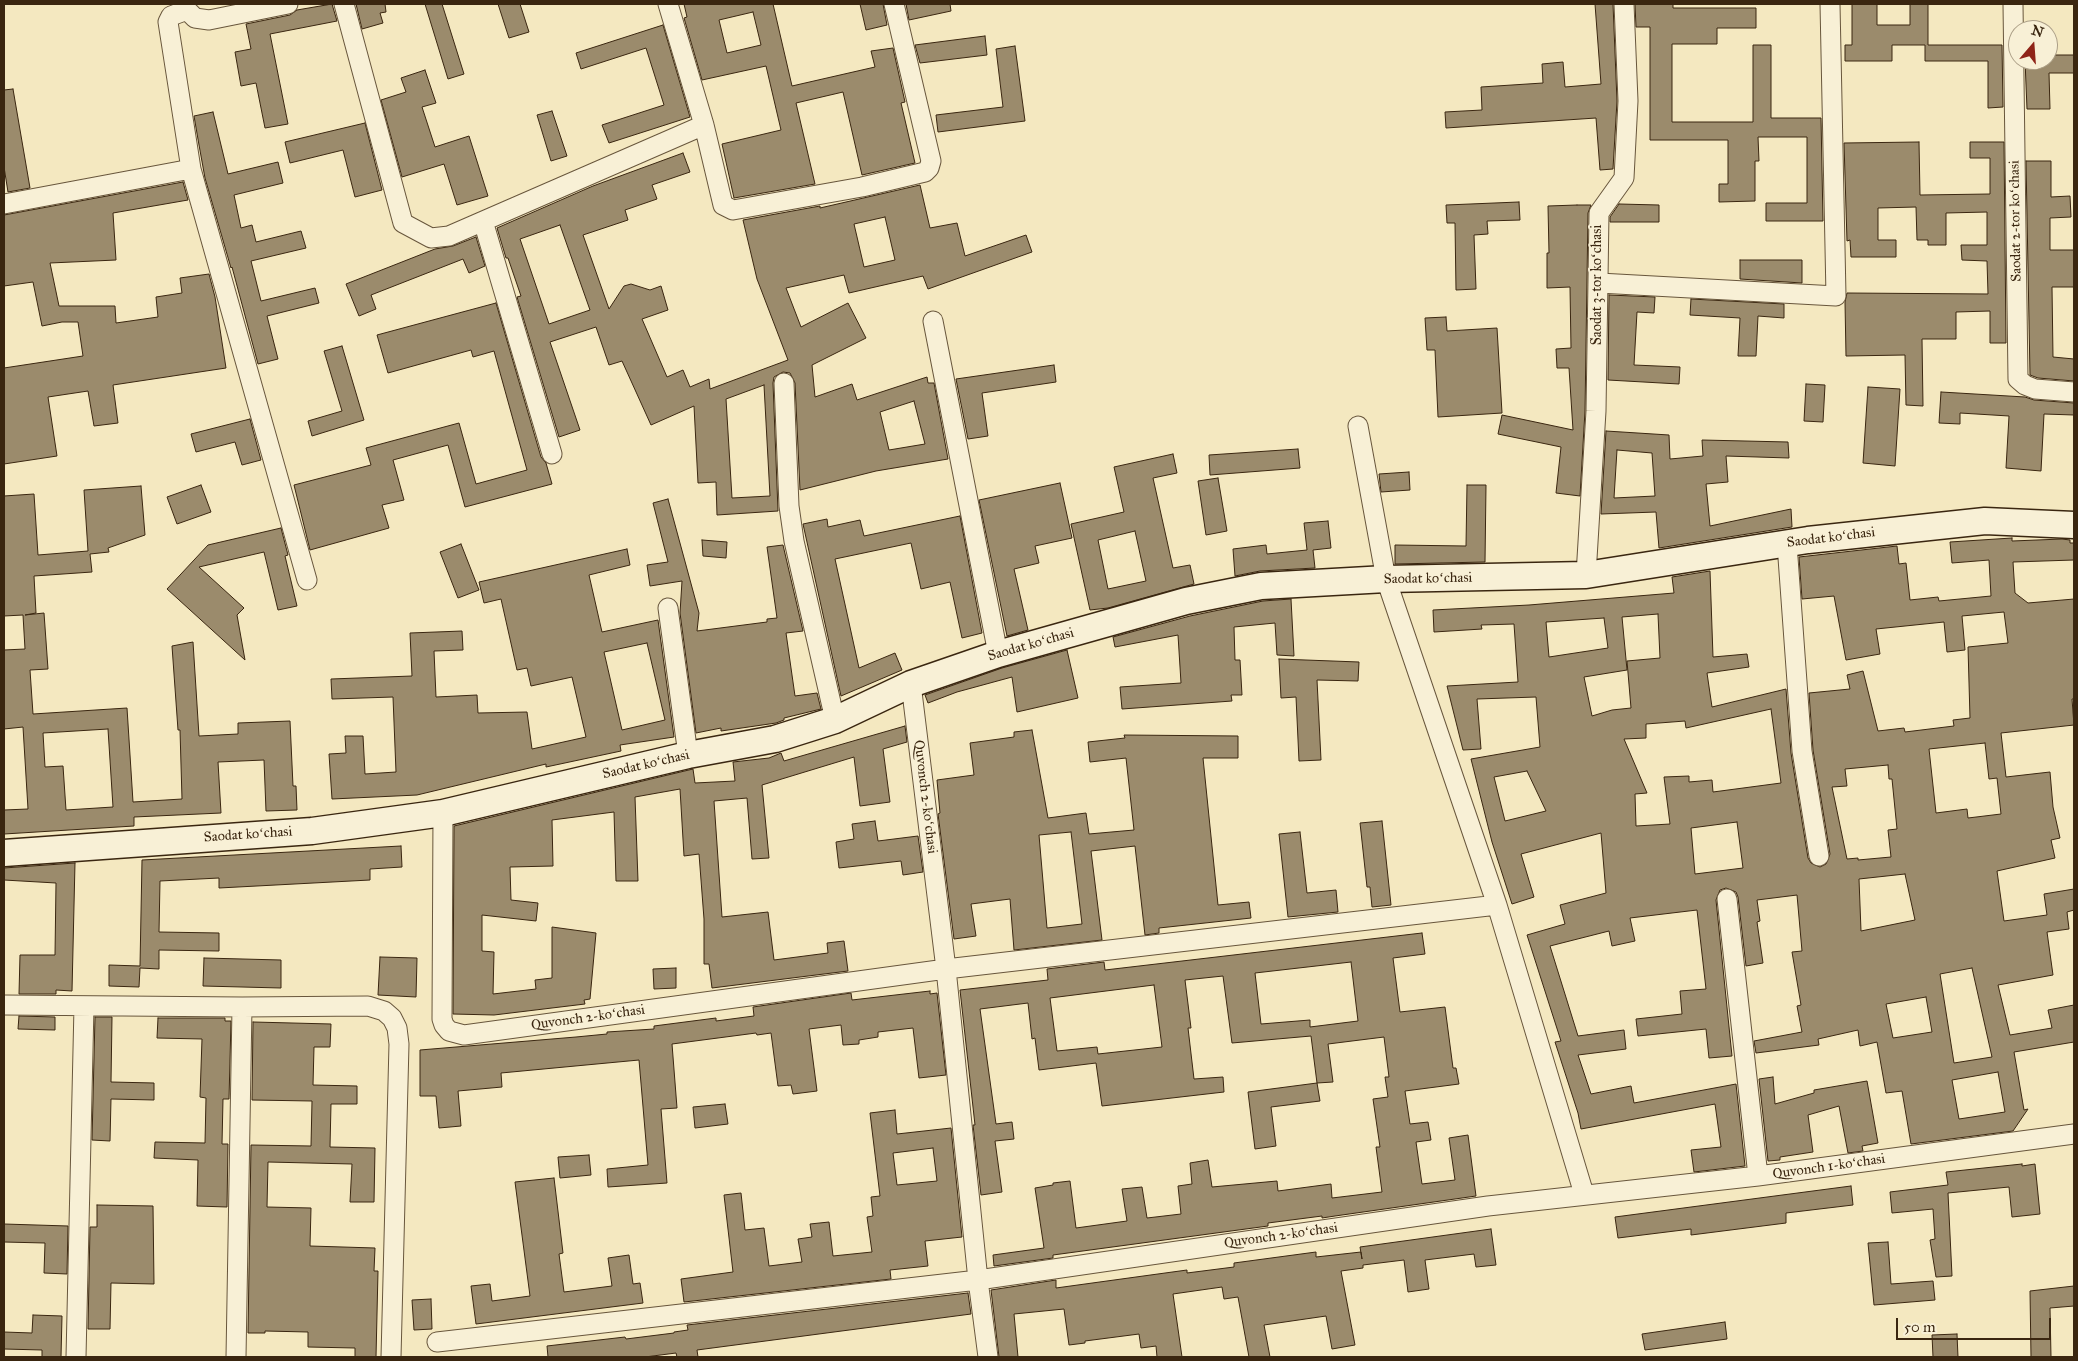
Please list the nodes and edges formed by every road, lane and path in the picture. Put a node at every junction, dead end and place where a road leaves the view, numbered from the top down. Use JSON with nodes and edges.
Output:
{"nodes":[{"id":1,"x":288,"y":4,"type":"edge"},
{"id":2,"x":344,"y":4,"type":"edge"},
{"id":3,"x":668,"y":4,"type":"edge"},
{"id":4,"x":894,"y":4,"type":"edge"},
{"id":5,"x":1624,"y":4,"type":"edge"},
{"id":6,"x":1830,"y":4,"type":"edge"},
{"id":7,"x":2013,"y":4,"type":"edge"},
{"id":8,"x":186,"y":7,"type":"edge"},
{"id":9,"x":704,"y":125,"type":"junction"},
{"id":10,"x":191,"y":169,"type":"junction"},
{"id":11,"x":4,"y":204,"type":"edge"},
{"id":12,"x":483,"y":221,"type":"junction"},
{"id":13,"x":1599,"y":283,"type":"junction"},
{"id":14,"x":932,"y":321,"type":"dead end"},
{"id":15,"x":784,"y":383,"type":"dead end"},
{"id":16,"x":2074,"y":392,"type":"edge"},
{"id":17,"x":1358,"y":426,"type":"dead end"},
{"id":18,"x":552,"y":454,"type":"dead end"},
{"id":19,"x":2074,"y":525,"type":"edge"},
{"id":20,"x":1787,"y":544,"type":"junction"},
{"id":21,"x":1586,"y":575,"type":"junction"},
{"id":22,"x":1386,"y":579,"type":"junction"},
{"id":23,"x":307,"y":580,"type":"dead end"},
{"id":24,"x":668,"y":608,"type":"dead end"},
{"id":25,"x":998,"y":654,"type":"junction"},
{"id":26,"x":911,"y":684,"type":"junction"},
{"id":27,"x":835,"y":720,"type":"junction"},
{"id":28,"x":688,"y":755,"type":"junction"},
{"id":29,"x":443,"y":813,"type":"junction"},
{"id":30,"x":4,"y":853,"type":"edge"},
{"id":31,"x":1820,"y":856,"type":"dead end"},
{"id":32,"x":1726,"y":899,"type":"dead end"},
{"id":33,"x":1498,"y":905,"type":"junction"},
{"id":34,"x":946,"y":969,"type":"junction"},
{"id":35,"x":4,"y":1005,"type":"edge"},
{"id":36,"x":84,"y":1006,"type":"junction"},
{"id":37,"x":242,"y":1007,"type":"junction"},
{"id":38,"x":2074,"y":1134,"type":"edge"},
{"id":39,"x":1758,"y":1176,"type":"junction"},
{"id":40,"x":1584,"y":1194,"type":"junction"},
{"id":41,"x":978,"y":1280,"type":"junction"},
{"id":42,"x":437,"y":1342,"type":"dead end"},
{"id":43,"x":76,"y":1357,"type":"edge"},
{"id":44,"x":236,"y":1357,"type":"edge"},
{"id":45,"x":391,"y":1357,"type":"edge"},
{"id":46,"x":988,"y":1357,"type":"edge"}],
"edges":[{"from":1,"to":8,"type":"street"},
{"from":2,"to":12,"type":"street"},
{"from":3,"to":9,"type":"street"},
{"from":4,"to":9,"type":"street"},
{"from":5,"to":13,"type":"street","name":"Saodat 3-tor koʻchasi"},
{"from":6,"to":13,"type":"street"},
{"from":7,"to":16,"type":"street","name":"Saodat 2-tor koʻchasi"},
{"from":8,"to":10,"type":"street"},
{"from":9,"to":12,"type":"street"},
{"from":10,"to":11,"type":"street"},
{"from":10,"to":23,"type":"street"},
{"from":12,"to":18,"type":"street"},
{"from":13,"to":21,"type":"street","name":"Saodat 3-tor koʻchasi"},
{"from":14,"to":25,"type":"street"},
{"from":15,"to":27,"type":"street"},
{"from":17,"to":22,"type":"street"},
{"from":19,"to":20,"type":"street","name":"Saodat koʻchasi"},
{"from":20,"to":21,"type":"street","name":"Saodat koʻchasi"},
{"from":20,"to":31,"type":"street"},
{"from":21,"to":22,"type":"street","name":"Saodat koʻchasi"},
{"from":22,"to":25,"type":"street","name":"Saodat koʻchasi"},
{"from":22,"to":33,"type":"street"},
{"from":24,"to":28,"type":"street"},
{"from":25,"to":26,"type":"street","name":"Saodat koʻchasi"},
{"from":26,"to":27,"type":"street","name":"Saodat koʻchasi"},
{"from":26,"to":34,"type":"street","name":"Quvonch 2-koʻchasi"},
{"from":27,"to":28,"type":"street","name":"Saodat koʻchasi"},
{"from":28,"to":29,"type":"street","name":"Saodat koʻchasi"},
{"from":29,"to":30,"type":"street","name":"Saodat koʻchasi"},
{"from":29,"to":34,"type":"street","name":"Quvonch 2-koʻchasi"},
{"from":32,"to":39,"type":"street"},
{"from":33,"to":34,"type":"street","name":"Quvonch 2-koʻchasi"},
{"from":33,"to":40,"type":"street"},
{"from":34,"to":41,"type":"street","name":"Quvonch 2-koʻchasi"},
{"from":35,"to":36,"type":"street"},
{"from":36,"to":37,"type":"street"},
{"from":36,"to":43,"type":"street"},
{"from":37,"to":44,"type":"street"},
{"from":37,"to":45,"type":"street"},
{"from":38,"to":39,"type":"street","name":"Quvonch 1-koʻchasi"},
{"from":39,"to":40,"type":"street","name":"Quvonch 1-koʻchasi"},
{"from":40,"to":41,"type":"street","name":"Quvonch 2-koʻchasi"},
{"from":41,"to":42,"type":"street","name":"Quvonch 2-koʻchasi"},
{"from":41,"to":46,"type":"street","name":"Quvonch 2-koʻchasi"}]}
